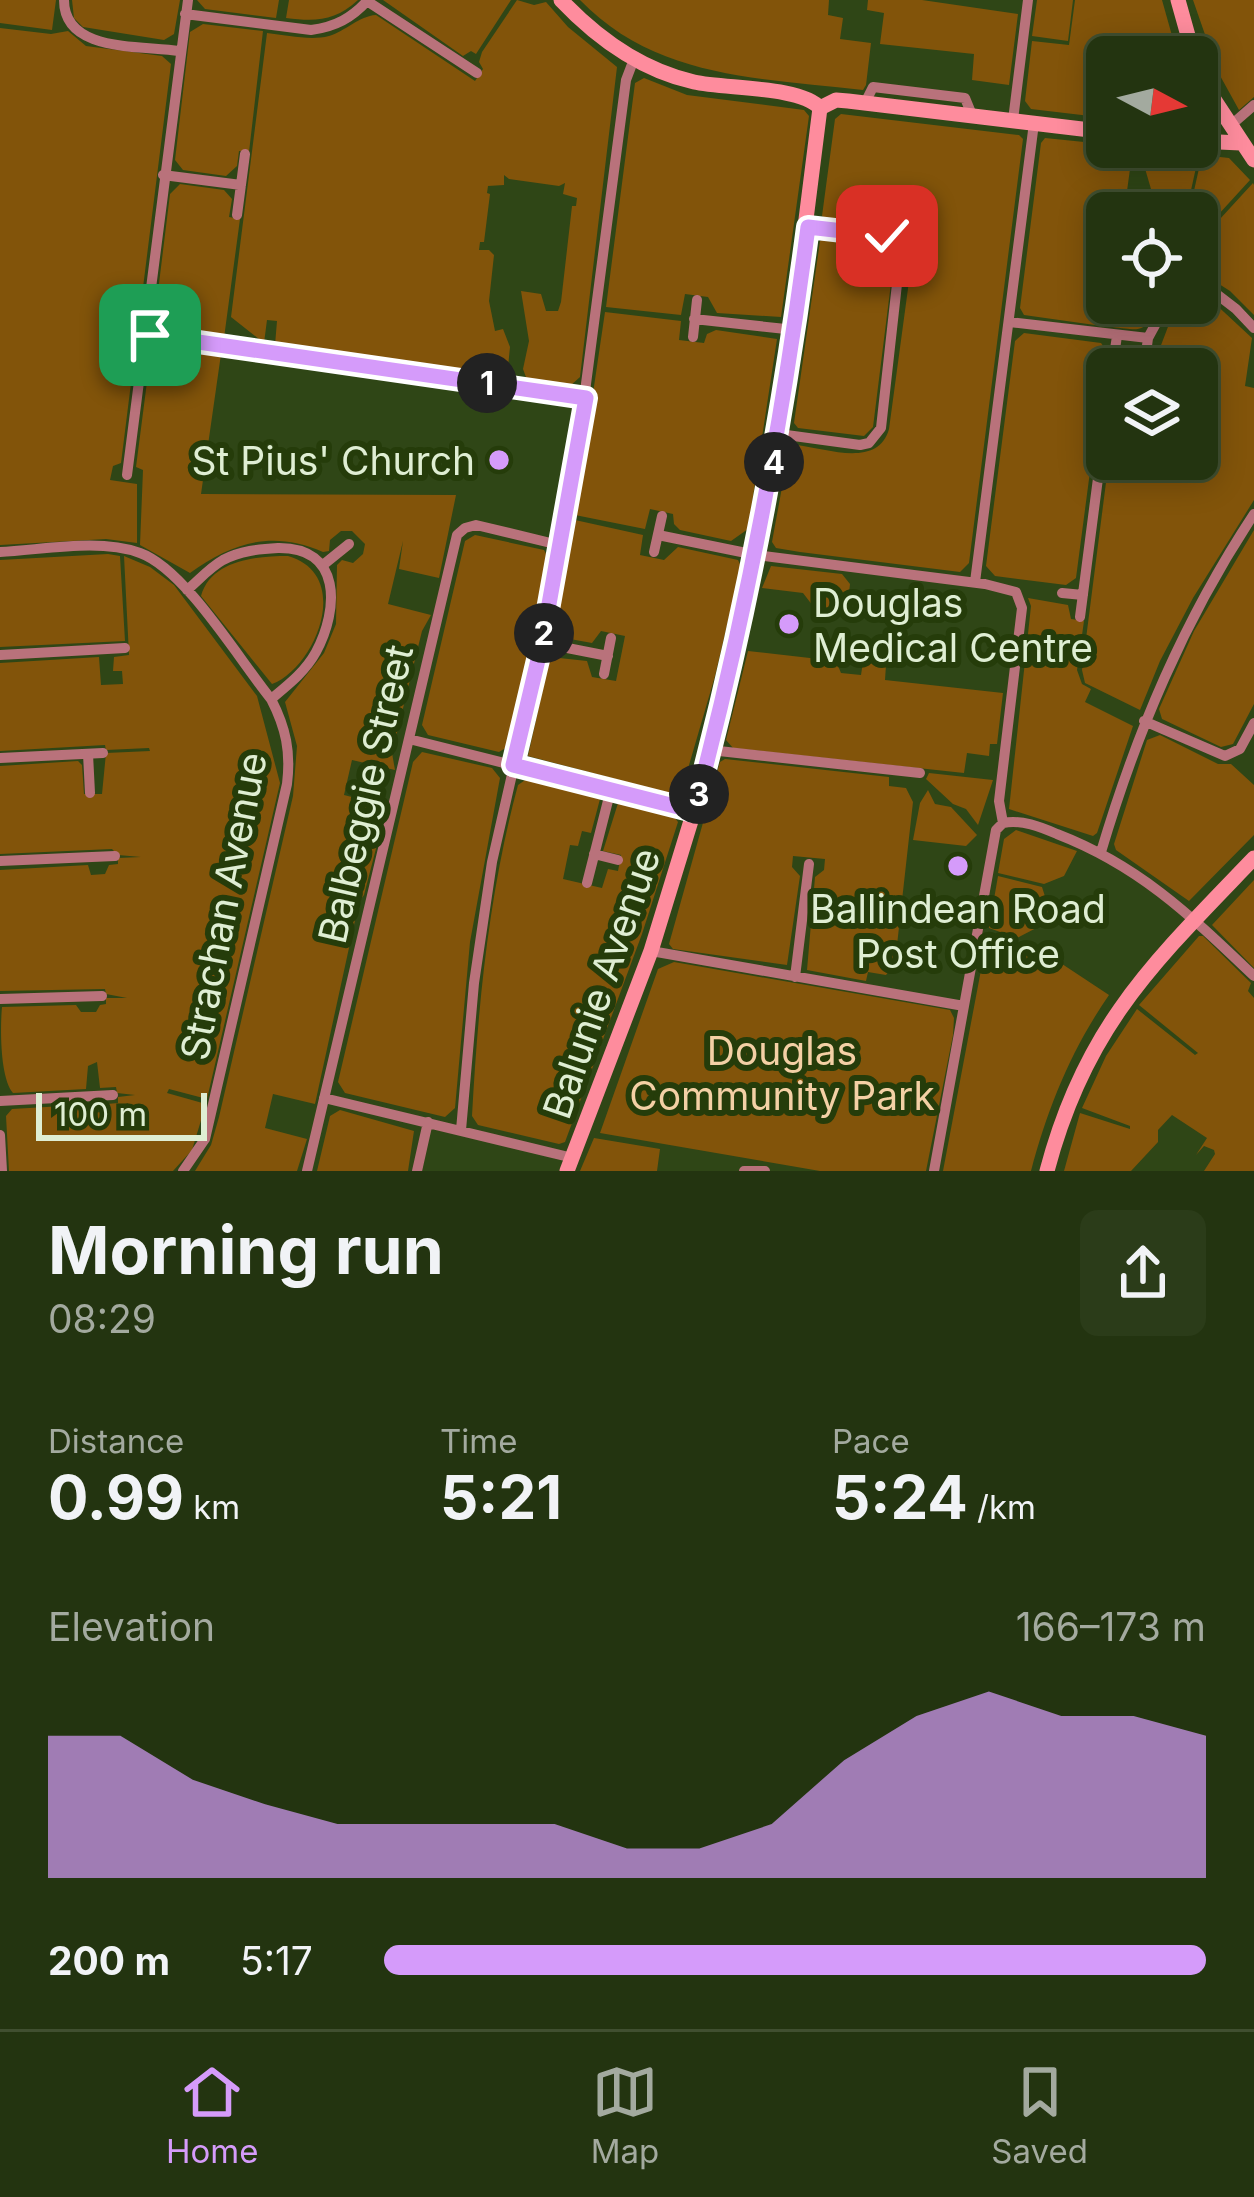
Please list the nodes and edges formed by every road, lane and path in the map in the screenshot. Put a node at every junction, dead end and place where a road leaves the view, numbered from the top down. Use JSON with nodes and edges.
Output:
{"nodes":[{"id":1,"x":64,"y":0,"type":"edge"},
{"id":2,"x":188,"y":0,"type":"edge"},
{"id":3,"x":561,"y":0,"type":"edge"},
{"id":4,"x":1028,"y":0,"type":"edge"},
{"id":5,"x":1178,"y":0,"type":"edge"},
{"id":6,"x":367,"y":1,"type":"edge"},
{"id":7,"x":185,"y":14,"type":"junction"},
{"id":8,"x":1189,"y":36,"type":"edge"},
{"id":9,"x":179,"y":51,"type":"junction"},
{"id":10,"x":634,"y":59,"type":"junction"},
{"id":11,"x":473,"y":65,"type":"dead end"},
{"id":12,"x":865,"y":103,"type":"junction"},
{"id":13,"x":1254,"y":105,"type":"edge"},
{"id":14,"x":1218,"y":106,"type":"edge"},
{"id":15,"x":820,"y":108,"type":"junction"},
{"id":16,"x":972,"y":116,"type":"junction"},
{"id":17,"x":1013,"y":120,"type":"junction"},
{"id":18,"x":1034,"y":123,"type":"junction"},
{"id":19,"x":1230,"y":126,"type":"junction"},
{"id":20,"x":1086,"y":129,"type":"edge"},
{"id":21,"x":1218,"y":142,"type":"edge"},
{"id":22,"x":1241,"y":143,"type":"junction"},
{"id":23,"x":245,"y":154,"type":"dead end"},
{"id":24,"x":1254,"y":160,"type":"edge"},
{"id":25,"x":164,"y":176,"type":"junction"},
{"id":26,"x":241,"y":185,"type":"junction"},
{"id":27,"x":237,"y":215,"type":"dead end"},
{"id":28,"x":808,"y":227,"type":"junction"},
{"id":29,"x":1218,"y":295,"type":"edge"},
{"id":30,"x":697,"y":300,"type":"dead end"},
{"id":31,"x":694,"y":319,"type":"junction"},
{"id":32,"x":1009,"y":322,"type":"junction"},
{"id":33,"x":1156,"y":324,"type":"edge"},
{"id":34,"x":1254,"y":328,"type":"edge"},
{"id":35,"x":794,"y":330,"type":"junction"},
{"id":36,"x":145,"y":335,"type":"junction"},
{"id":37,"x":1117,"y":336,"type":"junction"},
{"id":38,"x":693,"y":337,"type":"dead end"},
{"id":39,"x":1148,"y":338,"type":"junction"},
{"id":40,"x":1115,"y":348,"type":"edge"},
{"id":41,"x":1147,"y":348,"type":"edge"},
{"id":42,"x":586,"y":398,"type":"junction"},
{"id":43,"x":779,"y":434,"type":"junction"},
{"id":44,"x":127,"y":474,"type":"dead end"},
{"id":45,"x":1098,"y":480,"type":"edge"},
{"id":46,"x":1254,"y":514,"type":"edge"},
{"id":47,"x":662,"y":516,"type":"dead end"},
{"id":48,"x":658,"y":535,"type":"junction"},
{"id":49,"x":349,"y":544,"type":"dead end"},
{"id":50,"x":559,"y":545,"type":"junction"},
{"id":51,"x":0,"y":552,"type":"edge"},
{"id":52,"x":654,"y":552,"type":"dead end"},
{"id":53,"x":756,"y":555,"type":"junction"},
{"id":54,"x":323,"y":565,"type":"junction"},
{"id":55,"x":974,"y":582,"type":"junction"},
{"id":56,"x":187,"y":590,"type":"junction"},
{"id":57,"x":1062,"y":593,"type":"dead end"},
{"id":58,"x":1083,"y":596,"type":"junction"},
{"id":59,"x":1080,"y":617,"type":"dead end"},
{"id":60,"x":611,"y":638,"type":"dead end"},
{"id":61,"x":542,"y":643,"type":"junction"},
{"id":62,"x":124,"y":648,"type":"dead end"},
{"id":63,"x":0,"y":655,"type":"edge"},
{"id":64,"x":608,"y":656,"type":"junction"},
{"id":65,"x":604,"y":674,"type":"dead end"},
{"id":66,"x":271,"y":699,"type":"junction"},
{"id":67,"x":1144,"y":721,"type":"junction"},
{"id":68,"x":1254,"y":723,"type":"edge"},
{"id":69,"x":409,"y":739,"type":"junction"},
{"id":70,"x":710,"y":750,"type":"junction"},
{"id":71,"x":103,"y":753,"type":"dead end"},
{"id":72,"x":88,"y":754,"type":"junction"},
{"id":73,"x":0,"y":758,"type":"edge"},
{"id":74,"x":513,"y":765,"type":"junction"},
{"id":75,"x":920,"y":773,"type":"dead end"},
{"id":76,"x":610,"y":789,"type":"junction"},
{"id":77,"x":90,"y":793,"type":"dead end"},
{"id":78,"x":694,"y":811,"type":"junction"},
{"id":79,"x":1003,"y":823,"type":"junction"},
{"id":80,"x":1101,"y":852,"type":"junction"},
{"id":81,"x":594,"y":854,"type":"junction"},
{"id":82,"x":115,"y":856,"type":"dead end"},
{"id":83,"x":1254,"y":858,"type":"edge"},
{"id":84,"x":618,"y":860,"type":"dead end"},
{"id":85,"x":0,"y":861,"type":"edge"},
{"id":86,"x":809,"y":864,"type":"dead end"},
{"id":87,"x":587,"y":883,"type":"dead end"},
{"id":88,"x":1195,"y":920,"type":"junction"},
{"id":89,"x":651,"y":951,"type":"junction"},
{"id":90,"x":1254,"y":976,"type":"edge"},
{"id":91,"x":795,"y":977,"type":"junction"},
{"id":92,"x":102,"y":996,"type":"dead end"},
{"id":93,"x":88,"y":997,"type":"junction"},
{"id":94,"x":0,"y":999,"type":"edge"},
{"id":95,"x":964,"y":1006,"type":"junction"},
{"id":96,"x":88,"y":1011,"type":"dead end"},
{"id":97,"x":113,"y":1095,"type":"dead end"},
{"id":98,"x":324,"y":1098,"type":"junction"},
{"id":99,"x":0,"y":1101,"type":"edge"},
{"id":100,"x":428,"y":1122,"type":"junction"},
{"id":101,"x":461,"y":1130,"type":"junction"},
{"id":102,"x":0,"y":1136,"type":"edge"},
{"id":103,"x":570,"y":1164,"type":"edge"},
{"id":104,"x":2,"y":1171,"type":"edge"},
{"id":105,"x":183,"y":1171,"type":"edge"},
{"id":106,"x":307,"y":1171,"type":"edge"},
{"id":107,"x":417,"y":1171,"type":"edge"},
{"id":108,"x":744,"y":1171,"type":"edge"},
{"id":109,"x":765,"y":1171,"type":"edge"},
{"id":110,"x":934,"y":1171,"type":"edge"},
{"id":111,"x":1047,"y":1171,"type":"edge"}],
"edges":[{"from":1,"to":9,"type":"street"},
{"from":2,"to":7,"type":"street"},
{"from":3,"to":10,"type":"street"},
{"from":4,"to":17,"type":"street"},
{"from":5,"to":8,"type":"street"},
{"from":6,"to":7,"type":"street"},
{"from":6,"to":11,"type":"street"},
{"from":7,"to":9,"type":"street"},
{"from":9,"to":25,"type":"street"},
{"from":10,"to":15,"type":"street"},
{"from":10,"to":42,"type":"street"},
{"from":12,"to":15,"type":"street"},
{"from":12,"to":16,"type":"street"},
{"from":12,"to":16,"type":"street"},
{"from":13,"to":19,"type":"street"},
{"from":14,"to":19,"type":"street"},
{"from":15,"to":28,"type":"street","name":"Balunie Avenue"},
{"from":16,"to":17,"type":"street"},
{"from":17,"to":18,"type":"street"},
{"from":18,"to":20,"type":"street"},
{"from":18,"to":32,"type":"street"},
{"from":19,"to":22,"type":"street"},
{"from":21,"to":22,"type":"street"},
{"from":22,"to":24,"type":"street"},
{"from":23,"to":26,"type":"street"},
{"from":25,"to":26,"type":"street"},
{"from":25,"to":36,"type":"street"},
{"from":26,"to":27,"type":"street"},
{"from":28,"to":35,"type":"street","name":"Balunie Avenue"},
{"from":28,"to":43,"type":"street"},
{"from":29,"to":34,"type":"street"},
{"from":30,"to":31,"type":"street"},
{"from":31,"to":35,"type":"street"},
{"from":31,"to":38,"type":"street"},
{"from":32,"to":37,"type":"street"},
{"from":32,"to":55,"type":"street"},
{"from":33,"to":39,"type":"street"},
{"from":35,"to":43,"type":"street","name":"Balunie Avenue"},
{"from":36,"to":42,"type":"street"},
{"from":36,"to":44,"type":"street"},
{"from":37,"to":39,"type":"street"},
{"from":37,"to":40,"type":"street"},
{"from":39,"to":41,"type":"street"},
{"from":42,"to":50,"type":"street"},
{"from":43,"to":53,"type":"street","name":"Balunie Avenue"},
{"from":45,"to":58,"type":"street"},
{"from":46,"to":67,"type":"street"},
{"from":47,"to":48,"type":"street"},
{"from":48,"to":52,"type":"street"},
{"from":48,"to":53,"type":"street"},
{"from":49,"to":54,"type":"street"},
{"from":50,"to":61,"type":"street"},
{"from":50,"to":69,"type":"street","name":"Balbeggie Street"},
{"from":51,"to":56,"type":"street","name":"Strachan Avenue"},
{"from":53,"to":55,"type":"street"},
{"from":53,"to":70,"type":"street","name":"Balunie Avenue"},
{"from":54,"to":56,"type":"street"},
{"from":54,"to":66,"type":"street"},
{"from":55,"to":79,"type":"street"},
{"from":56,"to":66,"type":"street","name":"Strachan Avenue"},
{"from":57,"to":58,"type":"street"},
{"from":58,"to":59,"type":"street"},
{"from":60,"to":64,"type":"street"},
{"from":61,"to":64,"type":"street"},
{"from":61,"to":74,"type":"street"},
{"from":62,"to":63,"type":"street"},
{"from":64,"to":65,"type":"street"},
{"from":66,"to":105,"type":"street","name":"Strachan Avenue"},
{"from":67,"to":68,"type":"street"},
{"from":67,"to":80,"type":"street"},
{"from":69,"to":74,"type":"street"},
{"from":69,"to":98,"type":"street","name":"Balbeggie Street"},
{"from":70,"to":75,"type":"street"},
{"from":70,"to":78,"type":"street","name":"Balunie Avenue"},
{"from":71,"to":72,"type":"street"},
{"from":72,"to":73,"type":"street"},
{"from":72,"to":77,"type":"street"},
{"from":74,"to":76,"type":"street"},
{"from":74,"to":101,"type":"street"},
{"from":76,"to":78,"type":"street"},
{"from":76,"to":81,"type":"street"},
{"from":78,"to":89,"type":"street","name":"Balunie Avenue"},
{"from":79,"to":80,"type":"street"},
{"from":79,"to":95,"type":"street"},
{"from":80,"to":88,"type":"street"},
{"from":81,"to":84,"type":"street"},
{"from":81,"to":87,"type":"street"},
{"from":82,"to":85,"type":"street"},
{"from":83,"to":88,"type":"street"},
{"from":86,"to":91,"type":"street"},
{"from":88,"to":90,"type":"street"},
{"from":88,"to":111,"type":"street"},
{"from":89,"to":91,"type":"street"},
{"from":89,"to":103,"type":"street","name":"Balunie Avenue"},
{"from":91,"to":95,"type":"street"},
{"from":92,"to":93,"type":"street"},
{"from":93,"to":94,"type":"street"},
{"from":93,"to":96,"type":"street"},
{"from":95,"to":110,"type":"street"},
{"from":97,"to":99,"type":"street"},
{"from":98,"to":100,"type":"street"},
{"from":98,"to":106,"type":"street","name":"Balbeggie Street"},
{"from":100,"to":101,"type":"street"},
{"from":100,"to":107,"type":"street"},
{"from":101,"to":103,"type":"street"},
{"from":102,"to":104,"type":"street"},
{"from":108,"to":109,"type":"street"}]}
